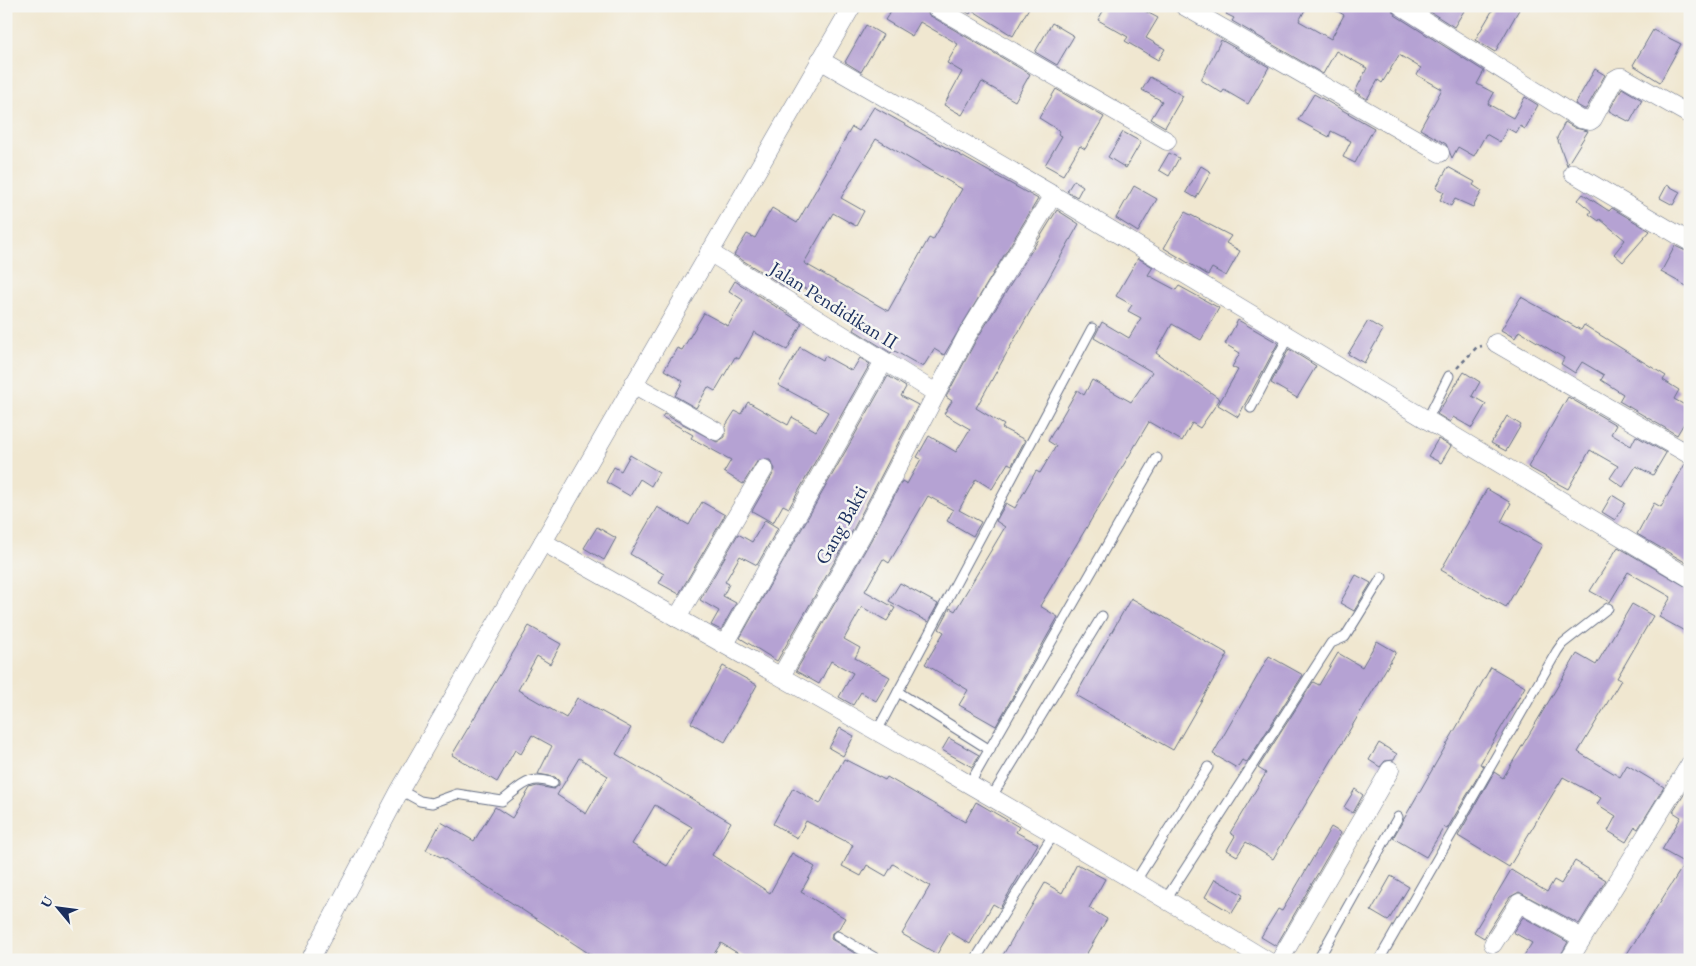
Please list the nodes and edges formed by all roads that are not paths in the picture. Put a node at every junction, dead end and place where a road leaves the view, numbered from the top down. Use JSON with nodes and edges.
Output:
{"nodes":[{"id":1,"x":852,"y":6,"type":"edge"},
{"id":2,"x":934,"y":6,"type":"edge"},
{"id":3,"x":1184,"y":6,"type":"edge"},
{"id":4,"x":1401,"y":6,"type":"edge"},
{"id":5,"x":820,"y":60,"type":"junction"},
{"id":6,"x":1690,"y":115,"type":"edge"},
{"id":7,"x":1167,"y":141,"type":"dead end"},
{"id":8,"x":1440,"y":153,"type":"dead end"},
{"id":9,"x":1573,"y":172,"type":"dead end"},
{"id":10,"x":1053,"y":195,"type":"junction"},
{"id":11,"x":1690,"y":242,"type":"edge"},
{"id":12,"x":709,"y":252,"type":"junction"},
{"id":13,"x":1092,"y":328,"type":"dead end"},
{"id":14,"x":1288,"y":337,"type":"junction"},
{"id":15,"x":1496,"y":343,"type":"road end"},
{"id":16,"x":884,"y":361,"type":"junction"},
{"id":17,"x":1449,"y":376,"type":"road end"},
{"id":18,"x":633,"y":384,"type":"junction"},
{"id":19,"x":936,"y":393,"type":"junction"},
{"id":20,"x":1251,"y":408,"type":"dead end"},
{"id":21,"x":1427,"y":420,"type":"junction"},
{"id":22,"x":716,"y":431,"type":"dead end"},
{"id":23,"x":1690,"y":455,"type":"edge"},
{"id":24,"x":1157,"y":458,"type":"dead end"},
{"id":25,"x":764,"y":468,"type":"dead end"},
{"id":26,"x":543,"y":542,"type":"junction"},
{"id":27,"x":1382,"y":576,"type":"dead end"},
{"id":28,"x":1690,"y":578,"type":"edge"},
{"id":29,"x":1608,"y":608,"type":"dead end"},
{"id":30,"x":1102,"y":616,"type":"dead end"},
{"id":31,"x":677,"y":618,"type":"junction"},
{"id":32,"x":725,"y":644,"type":"junction"},
{"id":33,"x":781,"y":676,"type":"junction"},
{"id":34,"x":898,"y":692,"type":"junction"},
{"id":35,"x":876,"y":733,"type":"junction"},
{"id":36,"x":990,"y":750,"type":"junction"},
{"id":37,"x":1690,"y":764,"type":"edge"},
{"id":38,"x":1208,"y":767,"type":"dead end"},
{"id":39,"x":1390,"y":770,"type":"dead end"},
{"id":40,"x":553,"y":783,"type":"dead end"},
{"id":41,"x":969,"y":785,"type":"junction"},
{"id":42,"x":400,"y":790,"type":"junction"},
{"id":43,"x":991,"y":798,"type":"junction"},
{"id":44,"x":1398,"y":817,"type":"dead end"},
{"id":45,"x":1053,"y":835,"type":"junction"},
{"id":46,"x":1136,"y":882,"type":"junction"},
{"id":47,"x":1166,"y":899,"type":"junction"},
{"id":48,"x":837,"y":936,"type":"dead end"},
{"id":49,"x":1582,"y":938,"type":"junction"},
{"id":50,"x":1493,"y":944,"type":"dead end"},
{"id":51,"x":310,"y":960,"type":"edge"},
{"id":52,"x":879,"y":960,"type":"edge"},
{"id":53,"x":975,"y":960,"type":"edge"},
{"id":54,"x":1266,"y":960,"type":"edge"},
{"id":55,"x":1280,"y":960,"type":"edge"},
{"id":56,"x":1318,"y":960,"type":"edge"},
{"id":57,"x":1379,"y":960,"type":"edge"},
{"id":58,"x":1569,"y":960,"type":"edge"}],
"edges":[{"from":1,"to":5,"type":"street"},
{"from":2,"to":7,"type":"street"},
{"from":3,"to":8,"type":"street"},
{"from":4,"to":6,"type":"street"},
{"from":5,"to":10,"type":"street"},
{"from":5,"to":12,"type":"street"},
{"from":9,"to":11,"type":"street"},
{"from":10,"to":14,"type":"street"},
{"from":10,"to":19,"type":"street","name":"Gang Bakti"},
{"from":12,"to":16,"type":"street","name":"Jalan Pendidikan II"},
{"from":12,"to":18,"type":"street"},
{"from":13,"to":34,"type":"lane"},
{"from":14,"to":20,"type":"lane"},
{"from":14,"to":21,"type":"street"},
{"from":15,"to":23,"type":"street"},
{"from":16,"to":19,"type":"street","name":"Jalan Pendidikan II"},
{"from":16,"to":32,"type":"street"},
{"from":17,"to":21,"type":"lane"},
{"from":18,"to":22,"type":"street"},
{"from":18,"to":26,"type":"street"},
{"from":19,"to":33,"type":"street","name":"Gang Bakti"},
{"from":21,"to":28,"type":"street"},
{"from":24,"to":36,"type":"lane"},
{"from":25,"to":31,"type":"street"},
{"from":26,"to":31,"type":"street"},
{"from":26,"to":42,"type":"street"},
{"from":27,"to":47,"type":"lane"},
{"from":29,"to":57,"type":"lane"},
{"from":30,"to":43,"type":"lane"},
{"from":31,"to":32,"type":"street"},
{"from":32,"to":33,"type":"street"},
{"from":33,"to":35,"type":"street"},
{"from":34,"to":35,"type":"lane"},
{"from":34,"to":36,"type":"lane"},
{"from":35,"to":41,"type":"street"},
{"from":36,"to":41,"type":"lane"},
{"from":37,"to":49,"type":"street"},
{"from":38,"to":46,"type":"lane"},
{"from":39,"to":55,"type":"street"},
{"from":40,"to":42,"type":"lane"},
{"from":41,"to":43,"type":"street"},
{"from":42,"to":51,"type":"street"},
{"from":43,"to":45,"type":"street"},
{"from":44,"to":56,"type":"lane"},
{"from":45,"to":46,"type":"street"},
{"from":45,"to":53,"type":"lane"},
{"from":46,"to":47,"type":"street"},
{"from":47,"to":54,"type":"street"},
{"from":48,"to":52,"type":"lane"},
{"from":49,"to":50,"type":"street"},
{"from":49,"to":58,"type":"street"}]}
